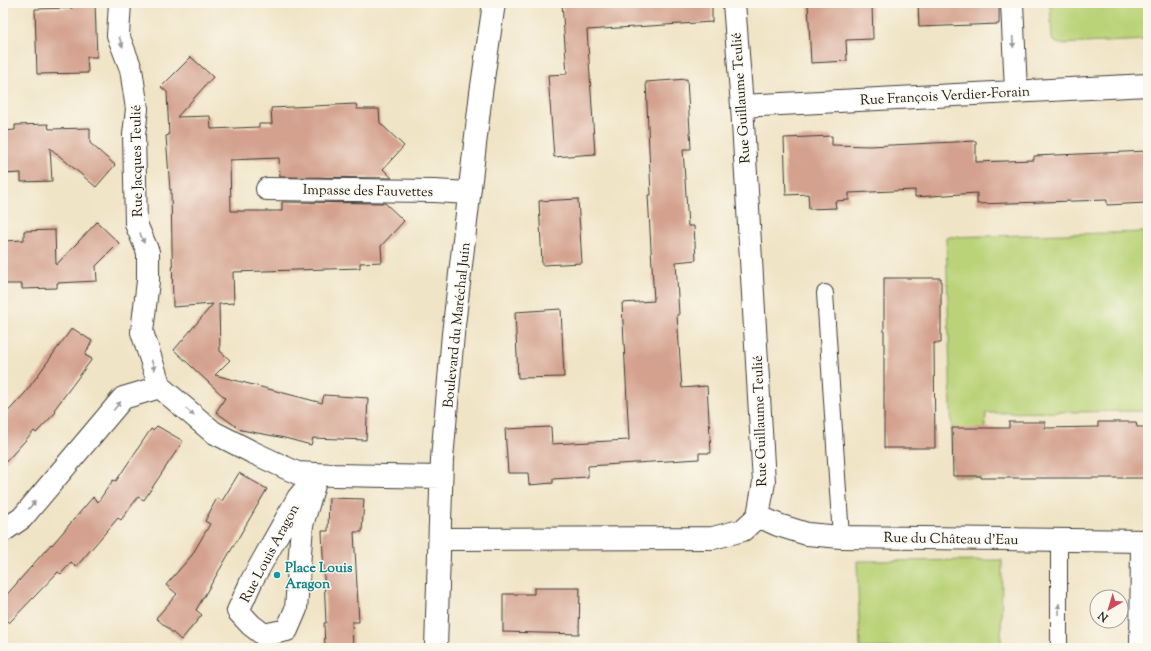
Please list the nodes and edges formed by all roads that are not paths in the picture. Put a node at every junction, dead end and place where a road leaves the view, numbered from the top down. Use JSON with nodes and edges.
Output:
{"nodes":[{"id":1,"x":120,"y":3,"type":"edge"},
{"id":2,"x":494,"y":3,"type":"edge"},
{"id":3,"x":734,"y":3,"type":"edge"},
{"id":4,"x":1012,"y":3,"type":"edge"},
{"id":5,"x":1148,"y":84,"type":"edge"},
{"id":6,"x":1016,"y":91,"type":"junction"},
{"id":7,"x":742,"y":106,"type":"junction"},
{"id":8,"x":267,"y":189,"type":"dead end"},
{"id":9,"x":469,"y":192,"type":"junction"},
{"id":10,"x":825,"y":293,"type":"dead end"},
{"id":11,"x":160,"y":387,"type":"junction"},
{"id":12,"x":316,"y":475,"type":"junction"},
{"id":13,"x":441,"y":477,"type":"junction"},
{"id":14,"x":758,"y":516,"type":"junction"},
{"id":15,"x":3,"y":531,"type":"edge"},
{"id":16,"x":841,"y":537,"type":"junction"},
{"id":17,"x":440,"y":539,"type":"junction"},
{"id":18,"x":1059,"y":540,"type":"junction"},
{"id":19,"x":1143,"y":541,"type":"edge"},
{"id":20,"x":436,"y":648,"type":"edge"},
{"id":21,"x":1059,"y":648,"type":"edge"},
{"id":22,"x":1138,"y":648,"type":"edge"}],
"edges":[{"from":1,"to":11,"type":"street","name":"Rue Jacques Teulié","one_way":true},
{"from":2,"to":9,"type":"street","name":"Boulevard du Maréchal Juin"},
{"from":3,"to":7,"type":"street","name":"Rue Guillaume Teulié"},
{"from":4,"to":6,"type":"street","one_way":true},
{"from":5,"to":6,"type":"street","name":"Rue François Verdier-Forain"},
{"from":6,"to":7,"type":"street","name":"Rue François Verdier-Forain"},
{"from":7,"to":14,"type":"street","name":"Rue Guillaume Teulié"},
{"from":8,"to":9,"type":"street","name":"Impasse des Fauvettes"},
{"from":9,"to":13,"type":"street","name":"Boulevard du Maréchal Juin"},
{"from":10,"to":16,"type":"lane"},
{"from":11,"to":12,"type":"street","one_way":true},
{"from":15,"to":11,"type":"street","one_way":true},
{"from":12,"to":12,"type":"street","name":"Rue Louis Aragon"},
{"from":12,"to":13,"type":"street"},
{"from":13,"to":17,"type":"street","name":"Boulevard du Maréchal Juin"},
{"from":14,"to":16,"type":"street","name":"Rue du Château d'Eau"},
{"from":14,"to":17,"type":"street"},
{"from":16,"to":18,"type":"street","name":"Rue du Château d'Eau"},
{"from":17,"to":20,"type":"street","name":"Boulevard du Maréchal Juin"},
{"from":18,"to":19,"type":"street","name":"Rue du Château d'Eau"},
{"from":21,"to":18,"type":"lane","one_way":true},
{"from":19,"to":22,"type":"lane"}]}
